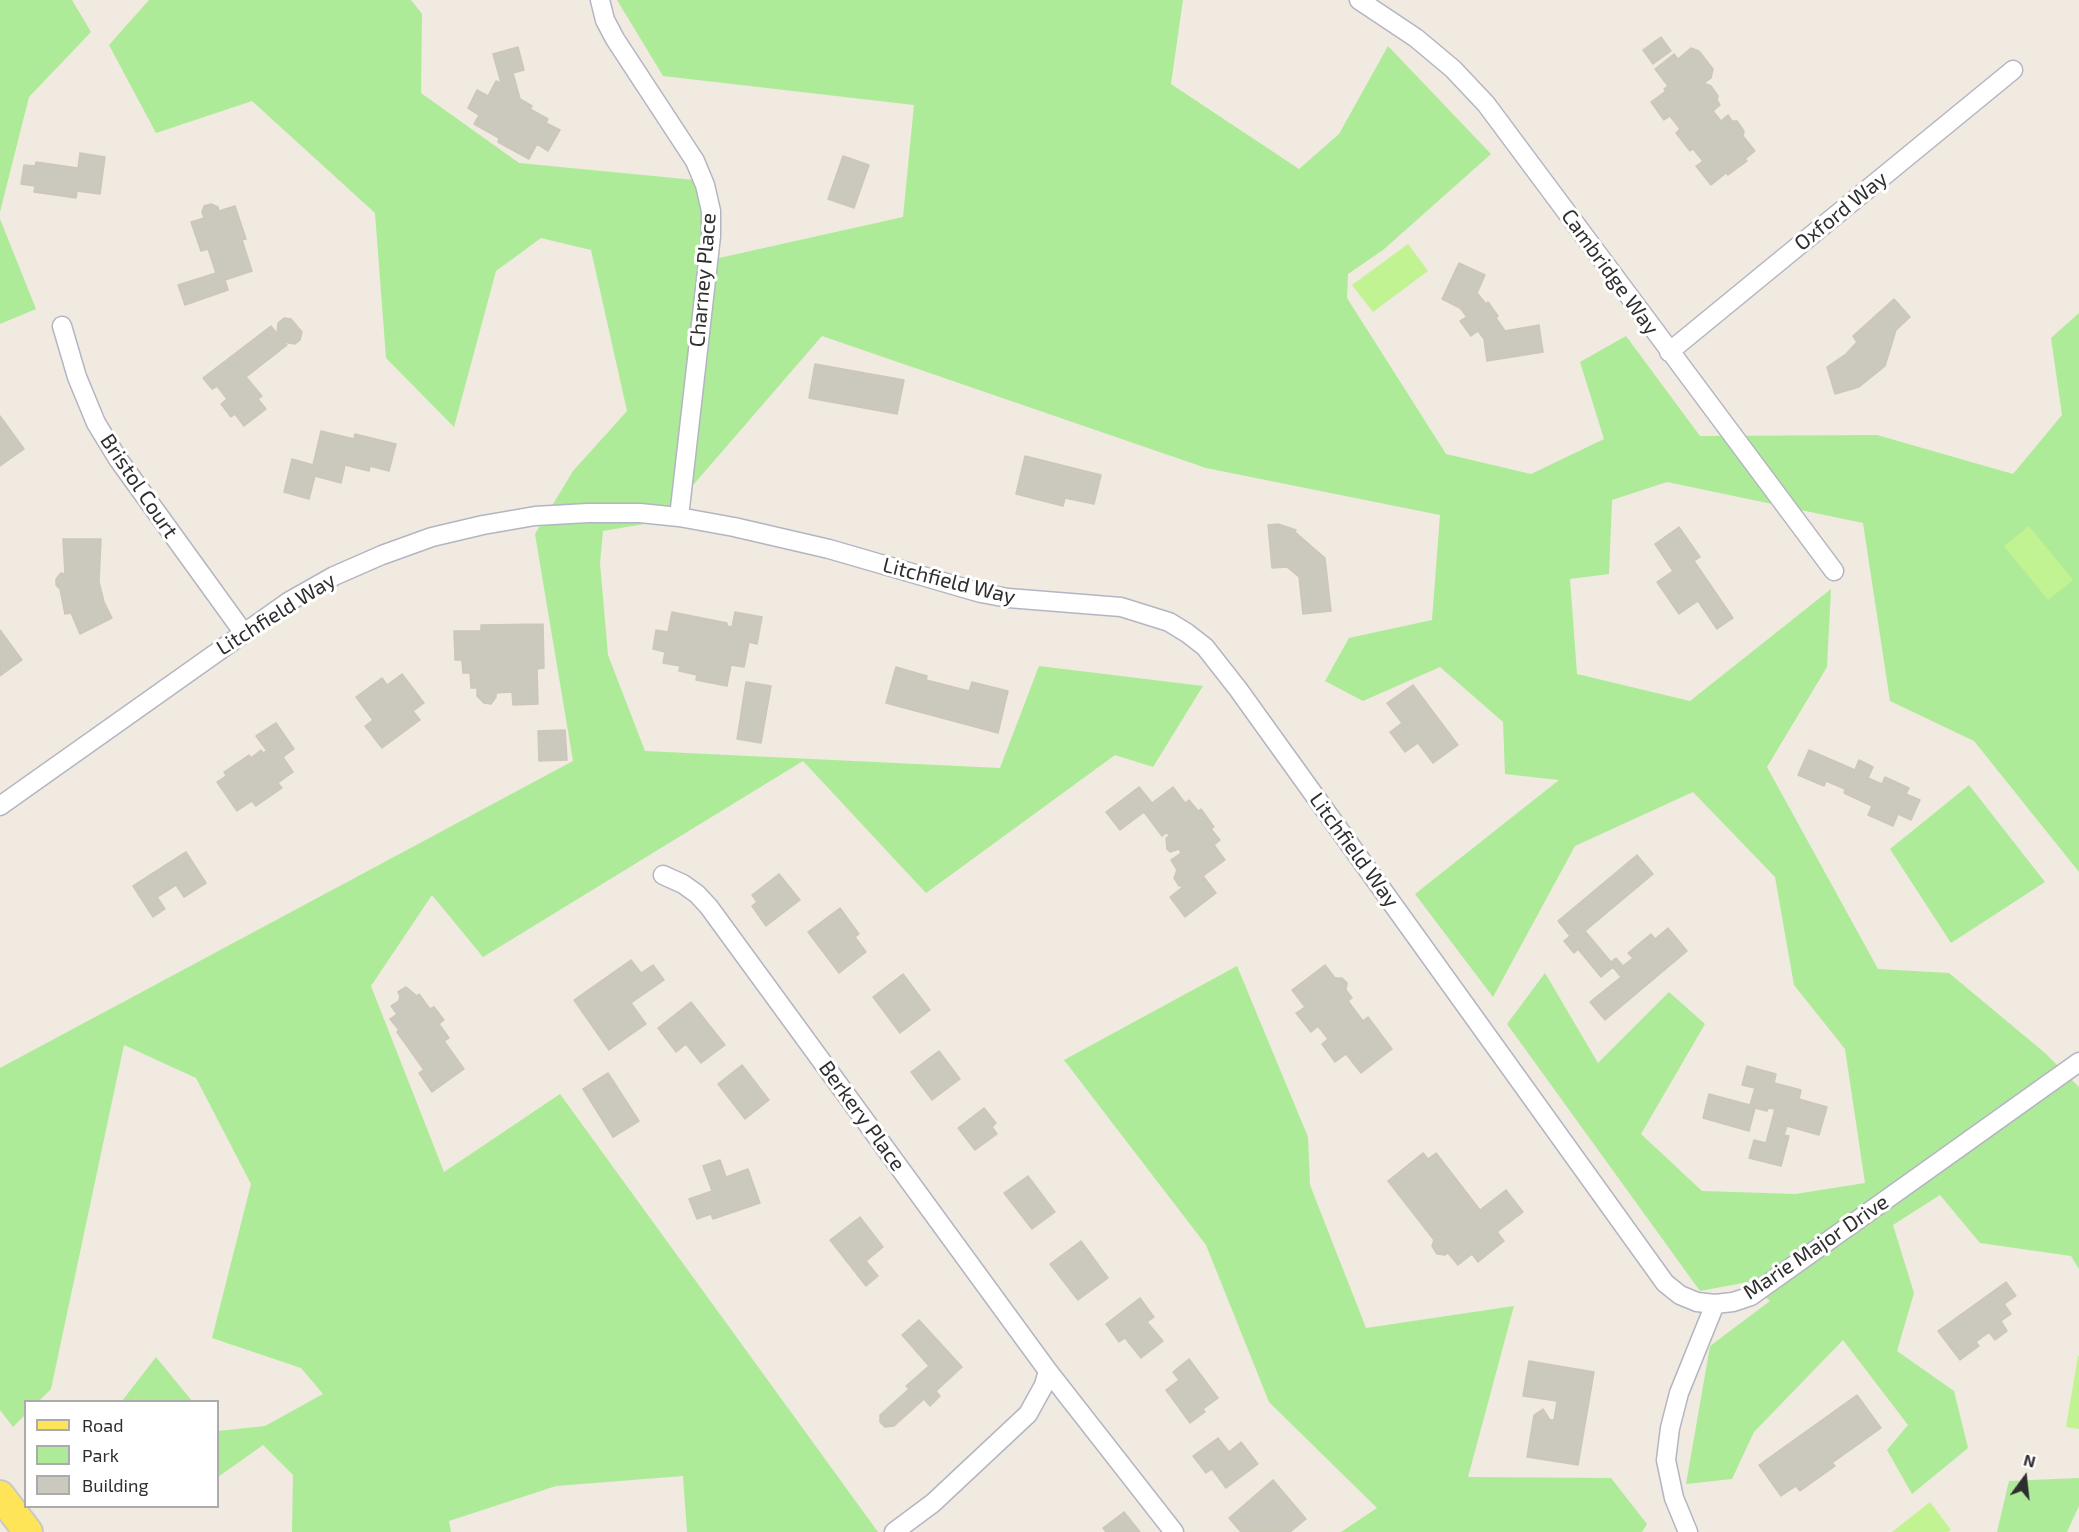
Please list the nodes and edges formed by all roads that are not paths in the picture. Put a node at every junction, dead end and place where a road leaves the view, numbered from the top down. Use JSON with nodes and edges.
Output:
{"nodes":[{"id":1,"x":600,"y":0,"type":"edge"},
{"id":2,"x":1359,"y":0,"type":"edge"},
{"id":3,"x":2013,"y":70,"type":"dead end"},
{"id":4,"x":62,"y":326,"type":"dead end"},
{"id":5,"x":1670,"y":352,"type":"junction"},
{"id":6,"x":679,"y":517,"type":"junction"},
{"id":7,"x":1834,"y":572,"type":"dead end"},
{"id":8,"x":243,"y":632,"type":"junction"},
{"id":9,"x":0,"y":806,"type":"edge"},
{"id":10,"x":663,"y":876,"type":"dead end"},
{"id":11,"x":2079,"y":1062,"type":"edge"},
{"id":12,"x":1715,"y":1304,"type":"junction"},
{"id":13,"x":1048,"y":1371,"type":"junction"},
{"id":14,"x":1,"y":1500,"type":"edge"},
{"id":15,"x":27,"y":1532,"type":"edge"},
{"id":16,"x":894,"y":1532,"type":"edge"},
{"id":17,"x":1174,"y":1532,"type":"edge"},
{"id":18,"x":1688,"y":1532,"type":"edge"}],
"edges":[{"from":1,"to":6,"type":"street","name":"Charney Place"},
{"from":2,"to":5,"type":"street","name":"Cambridge Way"},
{"from":3,"to":5,"type":"street","name":"Oxford Way"},
{"from":4,"to":8,"type":"street","name":"Bristol Court"},
{"from":5,"to":7,"type":"street","name":"Cambridge Way"},
{"from":6,"to":8,"type":"street","name":"Litchfield Way"},
{"from":6,"to":12,"type":"street","name":"Litchfield Way"},
{"from":8,"to":9,"type":"street","name":"Litchfield Way"},
{"from":10,"to":13,"type":"street","name":"Berkery Place"},
{"from":11,"to":12,"type":"street","name":"Marie Major Drive"},
{"from":12,"to":18,"type":"street","name":"Marie Major Drive"},
{"from":13,"to":16,"type":"street"},
{"from":13,"to":17,"type":"street","name":"Berkery Place"},
{"from":14,"to":15,"type":"main road"}]}
